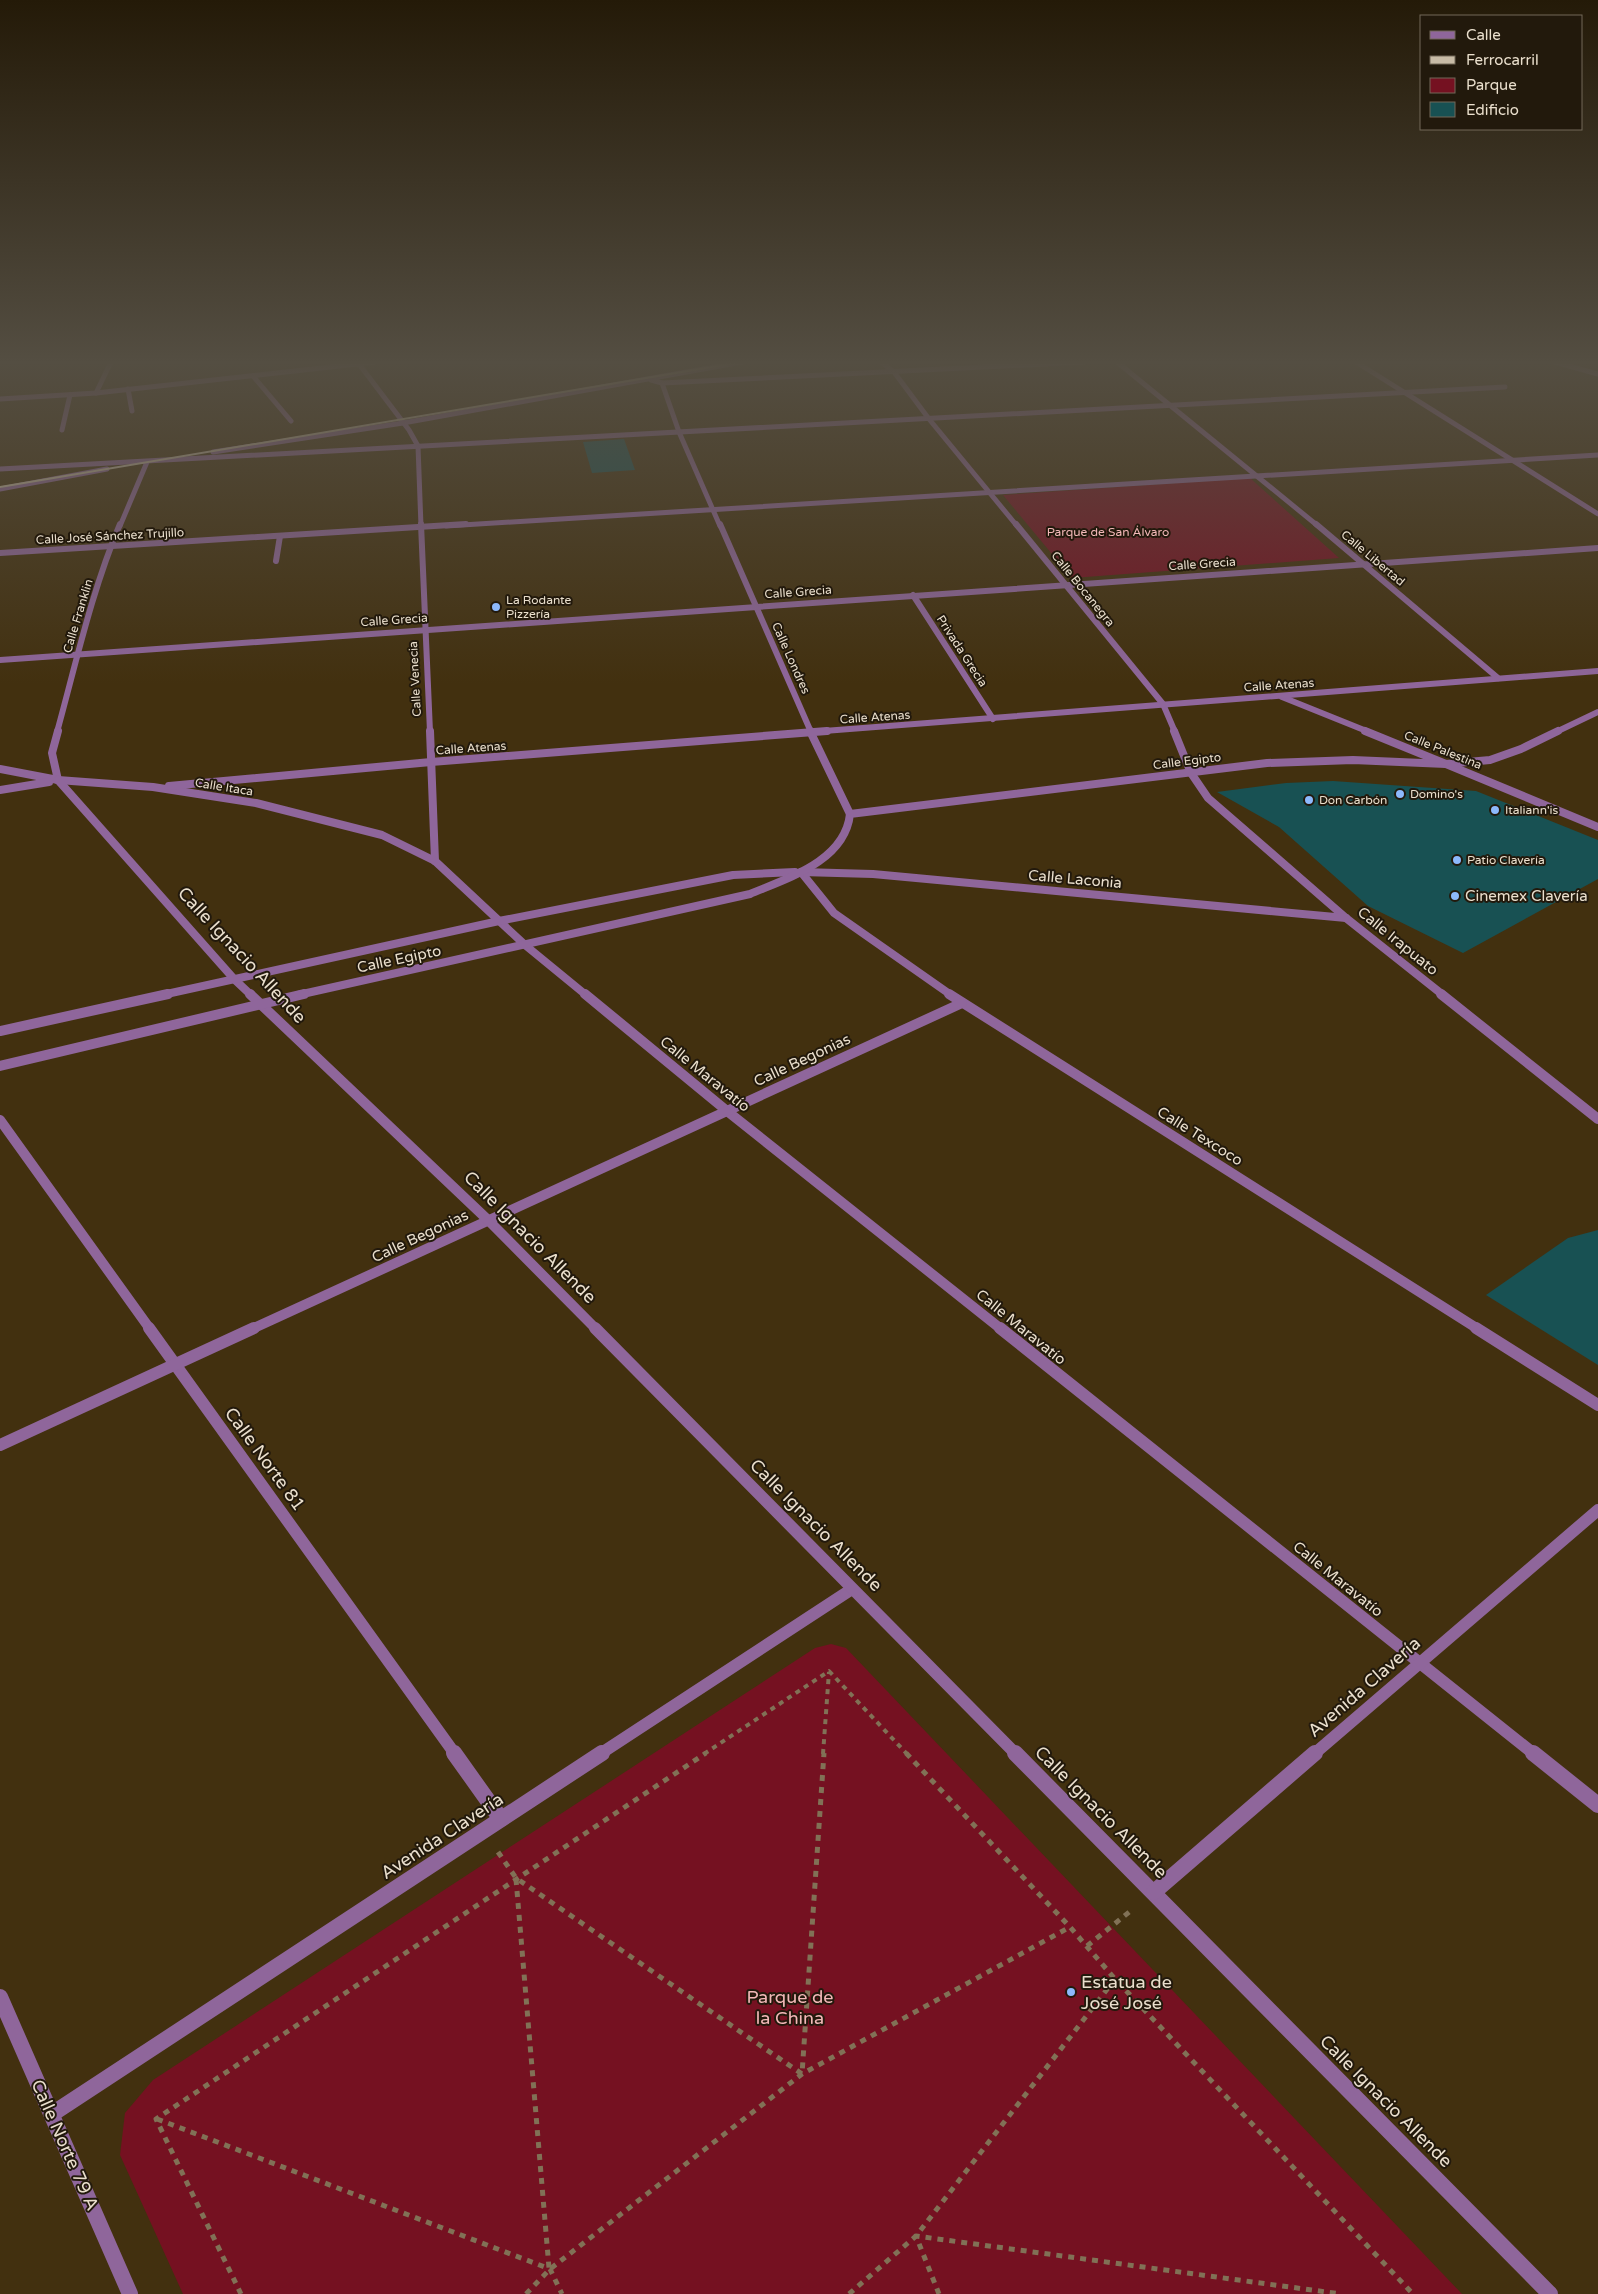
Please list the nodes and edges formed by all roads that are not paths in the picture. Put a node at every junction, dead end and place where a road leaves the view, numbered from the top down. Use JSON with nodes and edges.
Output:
{"nodes":[{"id":1,"x":109,"y":469,"type":"edge"},
{"id":2,"x":144,"y":469,"type":"edge"},
{"id":3,"x":419,"y":469,"type":"edge"},
{"id":4,"x":695,"y":469,"type":"edge"},
{"id":5,"x":970,"y":469,"type":"edge"},
{"id":6,"x":1246,"y":469,"type":"edge"},
{"id":7,"x":1367,"y":469,"type":"edge"},
{"id":8,"x":1526,"y":469,"type":"edge"},
{"id":9,"x":1255,"y":476,"type":"junction"},
{"id":10,"x":0,"y":489,"type":"edge"},
{"id":11,"x":989,"y":492,"type":"junction"},
{"id":12,"x":713,"y":509,"type":"junction"},
{"id":13,"x":1598,"y":514,"type":"edge"},
{"id":14,"x":420,"y":527,"type":"junction"},
{"id":15,"x":280,"y":536,"type":"junction"},
{"id":16,"x":111,"y":546,"type":"junction"},
{"id":17,"x":1598,"y":548,"type":"edge"},
{"id":18,"x":0,"y":552,"type":"edge"},
{"id":19,"x":276,"y":561,"type":"dead end"},
{"id":20,"x":1365,"y":564,"type":"junction"},
{"id":21,"x":1066,"y":585,"type":"junction"},
{"id":22,"x":913,"y":595,"type":"junction"},
{"id":23,"x":756,"y":606,"type":"junction"},
{"id":24,"x":424,"y":629,"type":"junction"},
{"id":25,"x":78,"y":655,"type":"junction"},
{"id":26,"x":0,"y":660,"type":"edge"},
{"id":27,"x":1598,"y":671,"type":"edge"},
{"id":28,"x":1498,"y":678,"type":"junction"},
{"id":29,"x":1278,"y":696,"type":"junction"},
{"id":30,"x":1163,"y":704,"type":"junction"},
{"id":31,"x":1598,"y":712,"type":"edge"},
{"id":32,"x":993,"y":719,"type":"junction"},
{"id":33,"x":811,"y":732,"type":"junction"},
{"id":34,"x":431,"y":762,"type":"junction"},
{"id":35,"x":1446,"y":764,"type":"junction"},
{"id":36,"x":0,"y":769,"type":"edge"},
{"id":37,"x":1191,"y":773,"type":"junction"},
{"id":38,"x":58,"y":780,"type":"junction"},
{"id":39,"x":154,"y":787,"type":"junction"},
{"id":40,"x":0,"y":790,"type":"edge"},
{"id":41,"x":850,"y":814,"type":"junction"},
{"id":42,"x":1598,"y":827,"type":"edge"},
{"id":43,"x":435,"y":861,"type":"junction"},
{"id":44,"x":801,"y":872,"type":"junction"},
{"id":45,"x":1346,"y":918,"type":"junction"},
{"id":46,"x":500,"y":921,"type":"junction"},
{"id":47,"x":525,"y":945,"type":"junction"},
{"id":48,"x":234,"y":979,"type":"junction"},
{"id":49,"x":962,"y":1003,"type":"junction"},
{"id":50,"x":259,"y":1004,"type":"junction"},
{"id":51,"x":0,"y":1031,"type":"edge"},
{"id":52,"x":0,"y":1066,"type":"edge"},
{"id":53,"x":727,"y":1112,"type":"junction"},
{"id":54,"x":1598,"y":1119,"type":"edge"},
{"id":55,"x":0,"y":1120,"type":"edge"},
{"id":56,"x":489,"y":1221,"type":"junction"},
{"id":57,"x":176,"y":1365,"type":"junction"},
{"id":58,"x":1598,"y":1405,"type":"edge"},
{"id":59,"x":0,"y":1445,"type":"edge"},
{"id":60,"x":1598,"y":1510,"type":"edge"},
{"id":61,"x":852,"y":1589,"type":"junction"},
{"id":62,"x":1420,"y":1664,"type":"junction"},
{"id":63,"x":1598,"y":1804,"type":"edge"},
{"id":64,"x":501,"y":1819,"type":"junction"},
{"id":65,"x":1154,"y":1892,"type":"junction"},
{"id":66,"x":0,"y":1997,"type":"edge"},
{"id":67,"x":52,"y":2114,"type":"junction"},
{"id":68,"x":130,"y":2294,"type":"edge"},
{"id":69,"x":1550,"y":2294,"type":"edge"}],
"edges":[{"from":1,"to":10,"type":"street"},
{"from":2,"to":16,"type":"street","name":"Calle Franklin"},
{"from":3,"to":14,"type":"street","name":"Calle Venecia"},
{"from":4,"to":12,"type":"street","name":"Calle Londres"},
{"from":5,"to":11,"type":"street","name":"Calle Bocanegra"},
{"from":6,"to":9,"type":"street","name":"Calle Libertad"},
{"from":7,"to":9,"type":"street","name":"Calle José Sánchez Trujillo"},
{"from":8,"to":13,"type":"street"},
{"from":9,"to":11,"type":"street","name":"Calle José Sánchez Trujillo"},
{"from":9,"to":20,"type":"street","name":"Calle Libertad"},
{"from":11,"to":12,"type":"street","name":"Calle José Sánchez Trujillo"},
{"from":11,"to":21,"type":"street","name":"Calle Bocanegra"},
{"from":12,"to":14,"type":"street","name":"Calle José Sánchez Trujillo"},
{"from":12,"to":23,"type":"street","name":"Calle Londres"},
{"from":14,"to":15,"type":"street","name":"Calle José Sánchez Trujillo"},
{"from":14,"to":24,"type":"street","name":"Calle Venecia"},
{"from":15,"to":16,"type":"street","name":"Calle José Sánchez Trujillo"},
{"from":15,"to":19,"type":"street"},
{"from":16,"to":18,"type":"street","name":"Calle José Sánchez Trujillo"},
{"from":16,"to":25,"type":"street","name":"Calle Franklin"},
{"from":17,"to":20,"type":"street","name":"Calle Grecia"},
{"from":20,"to":21,"type":"street","name":"Calle Grecia"},
{"from":20,"to":28,"type":"street","name":"Calle Libertad"},
{"from":21,"to":22,"type":"street","name":"Calle Grecia"},
{"from":21,"to":30,"type":"street","name":"Calle Bocanegra"},
{"from":22,"to":23,"type":"street","name":"Calle Grecia"},
{"from":22,"to":32,"type":"street","name":"Privada Grecia"},
{"from":23,"to":24,"type":"street","name":"Calle Grecia"},
{"from":23,"to":33,"type":"street","name":"Calle Londres"},
{"from":24,"to":25,"type":"street","name":"Calle Grecia"},
{"from":24,"to":34,"type":"street","name":"Calle Venecia"},
{"from":25,"to":26,"type":"street","name":"Calle Grecia"},
{"from":25,"to":38,"type":"street","name":"Calle Franklin"},
{"from":27,"to":28,"type":"street","name":"Calle Atenas"},
{"from":28,"to":29,"type":"street","name":"Calle Atenas"},
{"from":29,"to":30,"type":"street","name":"Calle Atenas"},
{"from":29,"to":35,"type":"street","name":"Calle Palestina"},
{"from":30,"to":32,"type":"street","name":"Calle Atenas"},
{"from":30,"to":37,"type":"street","name":"Calle Bocanegra"},
{"from":31,"to":35,"type":"street","name":"Calle Egipto"},
{"from":32,"to":33,"type":"street","name":"Calle Atenas"},
{"from":33,"to":34,"type":"street","name":"Calle Atenas"},
{"from":33,"to":41,"type":"street","name":"Calle Londres"},
{"from":34,"to":39,"type":"street","name":"Calle Atenas"},
{"from":34,"to":43,"type":"street","name":"Calle Venecia"},
{"from":35,"to":37,"type":"street","name":"Calle Egipto"},
{"from":35,"to":42,"type":"street","name":"Calle Palestina"},
{"from":36,"to":38,"type":"street","name":"Calle Itaca"},
{"from":37,"to":41,"type":"street","name":"Calle Egipto"},
{"from":37,"to":45,"type":"street","name":"Calle Irapuato"},
{"from":38,"to":39,"type":"street","name":"Calle Itaca"},
{"from":38,"to":40,"type":"street"},
{"from":38,"to":48,"type":"street","name":"Calle Ignacio Allende"},
{"from":39,"to":43,"type":"street","name":"Calle Itaca"},
{"from":41,"to":44,"type":"street","name":"Calle Egipto"},
{"from":43,"to":46,"type":"street","name":"Calle Maravatío"},
{"from":44,"to":45,"type":"street","name":"Calle Laconia"},
{"from":44,"to":46,"type":"street","name":"Calle Egipto"},
{"from":44,"to":47,"type":"street","name":"Calle Egipto"},
{"from":44,"to":49,"type":"street","name":"Calle Texcoco"},
{"from":45,"to":54,"type":"street","name":"Calle Irapuato"},
{"from":46,"to":47,"type":"street","name":"Calle Maravatío"},
{"from":46,"to":48,"type":"street","name":"Calle Egipto"},
{"from":47,"to":50,"type":"street","name":"Calle Egipto"},
{"from":47,"to":53,"type":"street","name":"Calle Maravatío"},
{"from":48,"to":50,"type":"street","name":"Calle Ignacio Allende"},
{"from":48,"to":51,"type":"street","name":"Calle Egipto"},
{"from":49,"to":53,"type":"street","name":"Calle Begonias"},
{"from":49,"to":58,"type":"street","name":"Calle Texcoco"},
{"from":50,"to":52,"type":"street","name":"Calle Egipto"},
{"from":50,"to":56,"type":"street","name":"Calle Ignacio Allende"},
{"from":53,"to":56,"type":"street","name":"Calle Begonias"},
{"from":53,"to":62,"type":"street","name":"Calle Maravatío"},
{"from":55,"to":57,"type":"street","name":"Calle Norte 81"},
{"from":56,"to":57,"type":"street","name":"Calle Begonias"},
{"from":56,"to":61,"type":"street","name":"Calle Ignacio Allende"},
{"from":57,"to":59,"type":"street","name":"Calle Begonias"},
{"from":57,"to":64,"type":"street","name":"Calle Norte 81"},
{"from":60,"to":62,"type":"street","name":"Avenida Clavería"},
{"from":61,"to":64,"type":"street","name":"Avenida Clavería"},
{"from":61,"to":65,"type":"street","name":"Calle Ignacio Allende"},
{"from":62,"to":63,"type":"street","name":"Calle Maravatío"},
{"from":62,"to":65,"type":"street","name":"Avenida Clavería"},
{"from":64,"to":67,"type":"street","name":"Avenida Clavería"},
{"from":65,"to":69,"type":"street","name":"Calle Ignacio Allende"},
{"from":66,"to":67,"type":"street","name":"Calle Norte 79 A"},
{"from":67,"to":68,"type":"street","name":"Calle Norte 79 A"}]}
